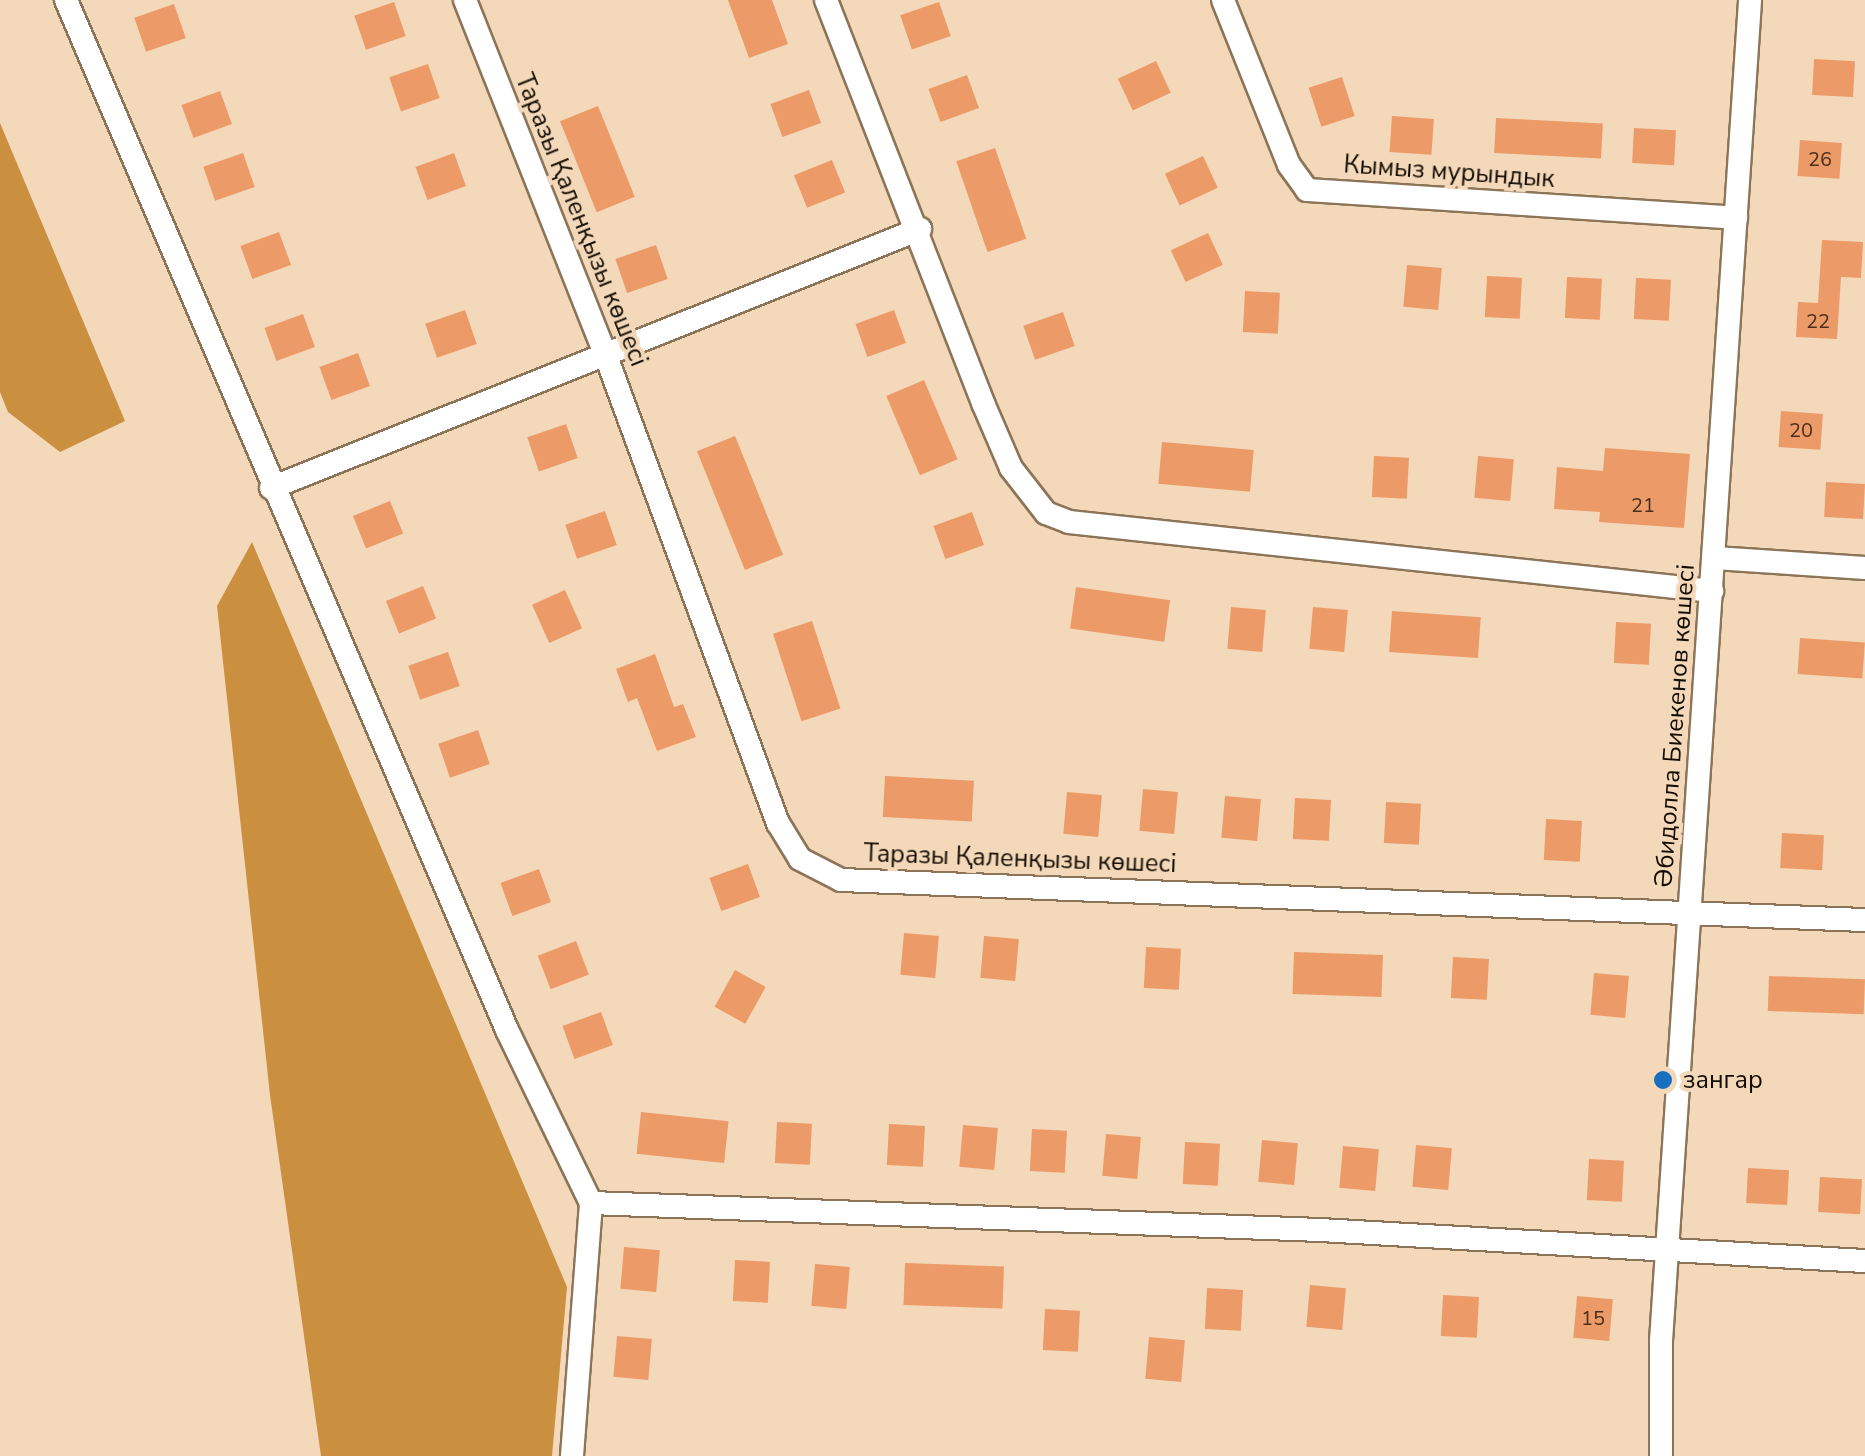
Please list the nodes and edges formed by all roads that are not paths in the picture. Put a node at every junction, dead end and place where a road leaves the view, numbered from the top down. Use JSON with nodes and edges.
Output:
{"nodes":[{"id":1,"x":66,"y":0,"type":"edge"},
{"id":2,"x":464,"y":0,"type":"edge"},
{"id":3,"x":826,"y":0,"type":"edge"},
{"id":4,"x":1223,"y":0,"type":"edge"},
{"id":5,"x":1750,"y":0,"type":"edge"},
{"id":6,"x":1736,"y":218,"type":"junction"},
{"id":7,"x":920,"y":228,"type":"junction"},
{"id":8,"x":606,"y":356,"type":"junction"},
{"id":9,"x":271,"y":488,"type":"junction"},
{"id":10,"x":1715,"y":558,"type":"junction"},
{"id":11,"x":1865,"y":568,"type":"edge"},
{"id":12,"x":1712,"y":591,"type":"junction"},
{"id":13,"x":1689,"y":914,"type":"junction"},
{"id":14,"x":1865,"y":920,"type":"edge"},
{"id":15,"x":591,"y":1203,"type":"junction"},
{"id":16,"x":1667,"y":1252,"type":"junction"},
{"id":17,"x":1865,"y":1261,"type":"edge"},
{"id":18,"x":572,"y":1456,"type":"edge"},
{"id":19,"x":1661,"y":1456,"type":"edge"}],
"edges":[{"from":1,"to":9,"type":"street"},
{"from":2,"to":8,"type":"street","name":"Таразы Қаленқызы көшесі"},
{"from":3,"to":7,"type":"street"},
{"from":4,"to":6,"type":"street","name":"Кымыз мурындык"},
{"from":5,"to":6,"type":"street","name":"Әбидолла Биекенов көшесі"},
{"from":6,"to":10,"type":"street","name":"Әбидолла Биекенов көшесі"},
{"from":7,"to":8,"type":"street"},
{"from":7,"to":12,"type":"street"},
{"from":8,"to":9,"type":"street"},
{"from":8,"to":13,"type":"street","name":"Таразы Қаленқызы көшесі"},
{"from":9,"to":15,"type":"street"},
{"from":10,"to":11,"type":"street"},
{"from":10,"to":12,"type":"street","name":"Әбидолла Биекенов көшесі"},
{"from":12,"to":13,"type":"street","name":"Әбидолла Биекенов көшесі"},
{"from":13,"to":14,"type":"street","name":"Таразы Қаленқызы көшесі"},
{"from":13,"to":16,"type":"street","name":"Әбидолла Биекенов көшесі"},
{"from":15,"to":16,"type":"street"},
{"from":15,"to":18,"type":"street"},
{"from":16,"to":17,"type":"street"},
{"from":16,"to":19,"type":"street","name":"Әбидолла Биекенов көшесі"}]}
